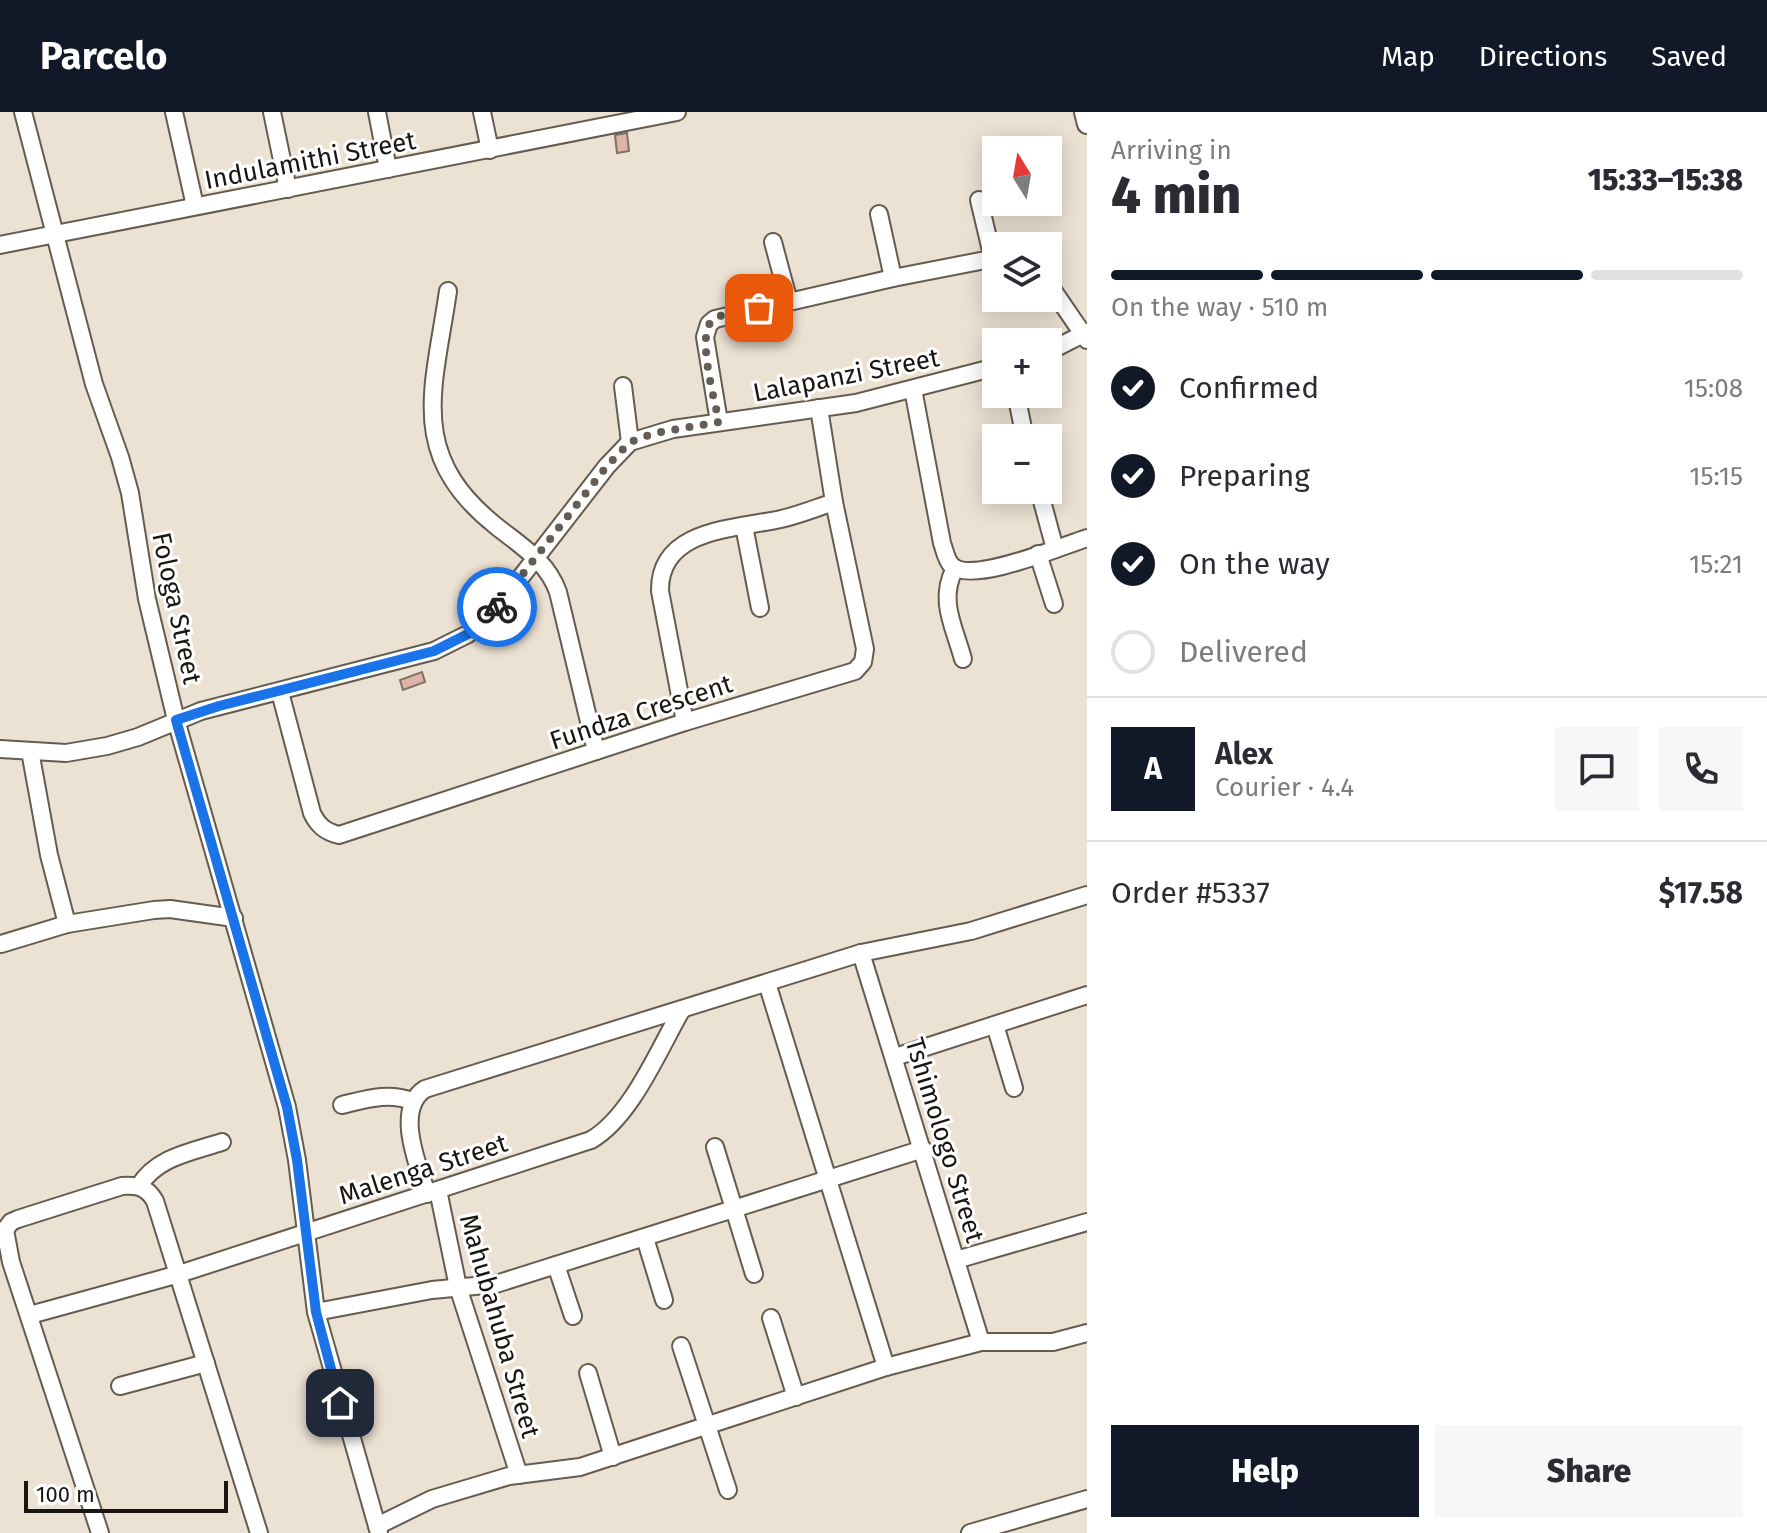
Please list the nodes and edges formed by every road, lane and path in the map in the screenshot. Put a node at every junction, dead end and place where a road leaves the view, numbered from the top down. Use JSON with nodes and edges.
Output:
{"nodes":[{"id":1,"x":23,"y":112,"type":"edge"},
{"id":2,"x":174,"y":112,"type":"edge"},
{"id":3,"x":272,"y":112,"type":"edge"},
{"id":4,"x":377,"y":112,"type":"edge"},
{"id":5,"x":482,"y":112,"type":"edge"},
{"id":6,"x":677,"y":112,"type":"edge"},
{"id":7,"x":1084,"y":112,"type":"edge"},
{"id":8,"x":1087,"y":124,"type":"edge"},
{"id":9,"x":490,"y":150,"type":"junction"},
{"id":10,"x":388,"y":169,"type":"junction"},
{"id":11,"x":288,"y":189,"type":"junction"},
{"id":12,"x":979,"y":200,"type":"dead end"},
{"id":13,"x":195,"y":206,"type":"junction"},
{"id":14,"x":879,"y":214,"type":"dead end"},
{"id":15,"x":987,"y":232,"type":"edge"},
{"id":16,"x":53,"y":233,"type":"junction"},
{"id":17,"x":773,"y":242,"type":"dead end"},
{"id":18,"x":0,"y":245,"type":"edge"},
{"id":19,"x":982,"y":260,"type":"edge"},
{"id":20,"x":893,"y":278,"type":"junction"},
{"id":21,"x":448,"y":291,"type":"dead end"},
{"id":22,"x":789,"y":302,"type":"junction"},
{"id":23,"x":1062,"y":303,"type":"edge"},
{"id":24,"x":1086,"y":336,"type":"edge"},
{"id":25,"x":1062,"y":346,"type":"edge"},
{"id":26,"x":982,"y":371,"type":"edge"},
{"id":27,"x":623,"y":386,"type":"dead end"},
{"id":28,"x":913,"y":389,"type":"junction"},
{"id":29,"x":819,"y":408,"type":"junction"},
{"id":30,"x":719,"y":422,"type":"junction"},
{"id":31,"x":630,"y":442,"type":"junction"},
{"id":32,"x":834,"y":502,"type":"junction"},
{"id":33,"x":1041,"y":504,"type":"edge"},
{"id":34,"x":744,"y":526,"type":"junction"},
{"id":35,"x":1087,"y":538,"type":"edge"},
{"id":36,"x":1046,"y":551,"type":"junction"},
{"id":37,"x":536,"y":558,"type":"junction"},
{"id":38,"x":955,"y":568,"type":"junction"},
{"id":39,"x":1054,"y":604,"type":"dead end"},
{"id":40,"x":760,"y":608,"type":"dead end"},
{"id":41,"x":963,"y":659,"type":"dead end"},
{"id":42,"x":280,"y":692,"type":"junction"},
{"id":43,"x":176,"y":720,"type":"junction"},
{"id":44,"x":685,"y":722,"type":"junction"},
{"id":45,"x":0,"y":749,"type":"edge"},
{"id":46,"x":30,"y":751,"type":"junction"},
{"id":47,"x":596,"y":751,"type":"junction"},
{"id":48,"x":1087,"y":895,"type":"edge"},
{"id":49,"x":234,"y":918,"type":"junction"},
{"id":50,"x":67,"y":924,"type":"junction"},
{"id":51,"x":1,"y":944,"type":"edge"},
{"id":52,"x":861,"y":953,"type":"junction"},
{"id":53,"x":767,"y":983,"type":"junction"},
{"id":54,"x":1087,"y":995,"type":"edge"},
{"id":55,"x":681,"y":1011,"type":"junction"},
{"id":56,"x":995,"y":1025,"type":"junction"},
{"id":57,"x":895,"y":1057,"type":"junction"},
{"id":58,"x":1014,"y":1088,"type":"dead end"},
{"id":59,"x":412,"y":1101,"type":"junction"},
{"id":60,"x":342,"y":1105,"type":"dead end"},
{"id":61,"x":222,"y":1142,"type":"dead end"},
{"id":62,"x":715,"y":1147,"type":"dead end"},
{"id":63,"x":923,"y":1149,"type":"junction"},
{"id":64,"x":828,"y":1180,"type":"junction"},
{"id":65,"x":139,"y":1186,"type":"junction"},
{"id":66,"x":432,"y":1192,"type":"junction"},
{"id":67,"x":735,"y":1209,"type":"junction"},
{"id":68,"x":1087,"y":1222,"type":"edge"},
{"id":69,"x":306,"y":1231,"type":"junction"},
{"id":70,"x":645,"y":1238,"type":"junction"},
{"id":71,"x":956,"y":1260,"type":"junction"},
{"id":72,"x":556,"y":1265,"type":"junction"},
{"id":73,"x":179,"y":1274,"type":"junction"},
{"id":74,"x":754,"y":1274,"type":"dead end"},
{"id":75,"x":458,"y":1287,"type":"junction"},
{"id":76,"x":664,"y":1300,"type":"dead end"},
{"id":77,"x":316,"y":1312,"type":"junction"},
{"id":78,"x":30,"y":1315,"type":"junction"},
{"id":79,"x":573,"y":1316,"type":"dead end"},
{"id":80,"x":771,"y":1318,"type":"dead end"},
{"id":81,"x":1087,"y":1333,"type":"edge"},
{"id":82,"x":981,"y":1342,"type":"junction"},
{"id":83,"x":681,"y":1346,"type":"dead end"},
{"id":84,"x":206,"y":1363,"type":"junction"},
{"id":85,"x":886,"y":1367,"type":"junction"},
{"id":86,"x":588,"y":1373,"type":"dead end"},
{"id":87,"x":120,"y":1386,"type":"dead end"},
{"id":88,"x":796,"y":1397,"type":"junction"},
{"id":89,"x":708,"y":1426,"type":"junction"},
{"id":90,"x":613,"y":1457,"type":"junction"},
{"id":91,"x":519,"y":1475,"type":"junction"},
{"id":92,"x":728,"y":1490,"type":"dead end"},
{"id":93,"x":1087,"y":1499,"type":"edge"},
{"id":94,"x":378,"y":1530,"type":"edge"},
{"id":95,"x":100,"y":1533,"type":"edge"},
{"id":96,"x":259,"y":1533,"type":"edge"},
{"id":97,"x":970,"y":1533,"type":"edge"}],
"edges":[{"from":1,"to":16,"type":"street","name":"Fologa Street"},
{"from":2,"to":13,"type":"street"},
{"from":3,"to":11,"type":"street"},
{"from":4,"to":10,"type":"street"},
{"from":5,"to":9,"type":"street"},
{"from":6,"to":9,"type":"street","name":"Indulamithi Street"},
{"from":7,"to":8,"type":"street"},
{"from":9,"to":10,"type":"street","name":"Indulamithi Street"},
{"from":10,"to":11,"type":"street","name":"Indulamithi Street"},
{"from":11,"to":13,"type":"street","name":"Indulamithi Street"},
{"from":12,"to":15,"type":"street"},
{"from":13,"to":16,"type":"street","name":"Indulamithi Street"},
{"from":14,"to":20,"type":"street"},
{"from":16,"to":18,"type":"street","name":"Indulamithi Street"},
{"from":16,"to":43,"type":"street","name":"Fologa Street"},
{"from":17,"to":22,"type":"street"},
{"from":19,"to":20,"type":"street"},
{"from":20,"to":22,"type":"street"},
{"from":21,"to":37,"type":"street"},
{"from":22,"to":30,"type":"street"},
{"from":23,"to":24,"type":"street"},
{"from":24,"to":25,"type":"street"},
{"from":26,"to":28,"type":"street","name":"Lalapanzi Street"},
{"from":27,"to":31,"type":"street"},
{"from":28,"to":29,"type":"street","name":"Lalapanzi Street"},
{"from":28,"to":38,"type":"street"},
{"from":29,"to":30,"type":"street","name":"Lalapanzi Street"},
{"from":29,"to":32,"type":"street","name":"Fundza Crescent"},
{"from":30,"to":31,"type":"street","name":"Lalapanzi Street"},
{"from":31,"to":37,"type":"street"},
{"from":32,"to":34,"type":"street"},
{"from":32,"to":44,"type":"street","name":"Fundza Crescent"},
{"from":33,"to":36,"type":"street"},
{"from":34,"to":40,"type":"street"},
{"from":34,"to":44,"type":"street"},
{"from":35,"to":36,"type":"street"},
{"from":36,"to":38,"type":"street"},
{"from":36,"to":39,"type":"street"},
{"from":37,"to":42,"type":"street"},
{"from":37,"to":47,"type":"street"},
{"from":38,"to":41,"type":"street"},
{"from":42,"to":43,"type":"street"},
{"from":42,"to":47,"type":"street","name":"Fundza Crescent"},
{"from":43,"to":46,"type":"street"},
{"from":43,"to":49,"type":"street","name":"Fologa Street"},
{"from":44,"to":47,"type":"street","name":"Fundza Crescent"},
{"from":45,"to":46,"type":"street"},
{"from":46,"to":50,"type":"street"},
{"from":48,"to":52,"type":"street"},
{"from":49,"to":50,"type":"street"},
{"from":49,"to":69,"type":"street","name":"Fologa Street"},
{"from":50,"to":51,"type":"street"},
{"from":52,"to":53,"type":"street"},
{"from":52,"to":57,"type":"street","name":"Tshimologo Street"},
{"from":53,"to":55,"type":"street"},
{"from":53,"to":64,"type":"street"},
{"from":54,"to":56,"type":"street"},
{"from":55,"to":59,"type":"street"},
{"from":55,"to":66,"type":"street","name":"Malenga Street"},
{"from":56,"to":57,"type":"street"},
{"from":56,"to":58,"type":"street"},
{"from":57,"to":63,"type":"street","name":"Tshimologo Street"},
{"from":59,"to":60,"type":"street"},
{"from":59,"to":66,"type":"street","name":"Mahubahuba Street"},
{"from":61,"to":65,"type":"street"},
{"from":62,"to":67,"type":"street"},
{"from":63,"to":64,"type":"street"},
{"from":63,"to":71,"type":"street","name":"Tshimologo Street"},
{"from":64,"to":67,"type":"street"},
{"from":64,"to":85,"type":"street"},
{"from":65,"to":73,"type":"street"},
{"from":65,"to":78,"type":"street"},
{"from":66,"to":69,"type":"street","name":"Malenga Street"},
{"from":66,"to":75,"type":"street","name":"Mahubahuba Street"},
{"from":67,"to":70,"type":"street"},
{"from":67,"to":74,"type":"street"},
{"from":68,"to":71,"type":"street"},
{"from":69,"to":73,"type":"street","name":"Malenga Street"},
{"from":69,"to":77,"type":"street","name":"Fologa Street"},
{"from":70,"to":72,"type":"street"},
{"from":70,"to":76,"type":"street"},
{"from":71,"to":82,"type":"street","name":"Tshimologo Street"},
{"from":72,"to":75,"type":"street"},
{"from":72,"to":79,"type":"street"},
{"from":73,"to":78,"type":"street","name":"Malenga Street"},
{"from":73,"to":84,"type":"street"},
{"from":75,"to":77,"type":"street"},
{"from":75,"to":91,"type":"street","name":"Mahubahuba Street"},
{"from":77,"to":94,"type":"street","name":"Fologa Street"},
{"from":78,"to":95,"type":"street"},
{"from":80,"to":88,"type":"street"},
{"from":81,"to":82,"type":"street","name":"Mahubahuba Street"},
{"from":82,"to":85,"type":"street","name":"Mahubahuba Street"},
{"from":83,"to":89,"type":"street"},
{"from":84,"to":87,"type":"street"},
{"from":84,"to":96,"type":"street"},
{"from":85,"to":88,"type":"street","name":"Mahubahuba Street"},
{"from":86,"to":90,"type":"street"},
{"from":88,"to":89,"type":"street","name":"Mahubahuba Street"},
{"from":89,"to":90,"type":"street","name":"Mahubahuba Street"},
{"from":89,"to":92,"type":"street"},
{"from":90,"to":91,"type":"street","name":"Mahubahuba Street"},
{"from":91,"to":94,"type":"street","name":"Mahubahuba Street"},
{"from":93,"to":97,"type":"street"}]}
